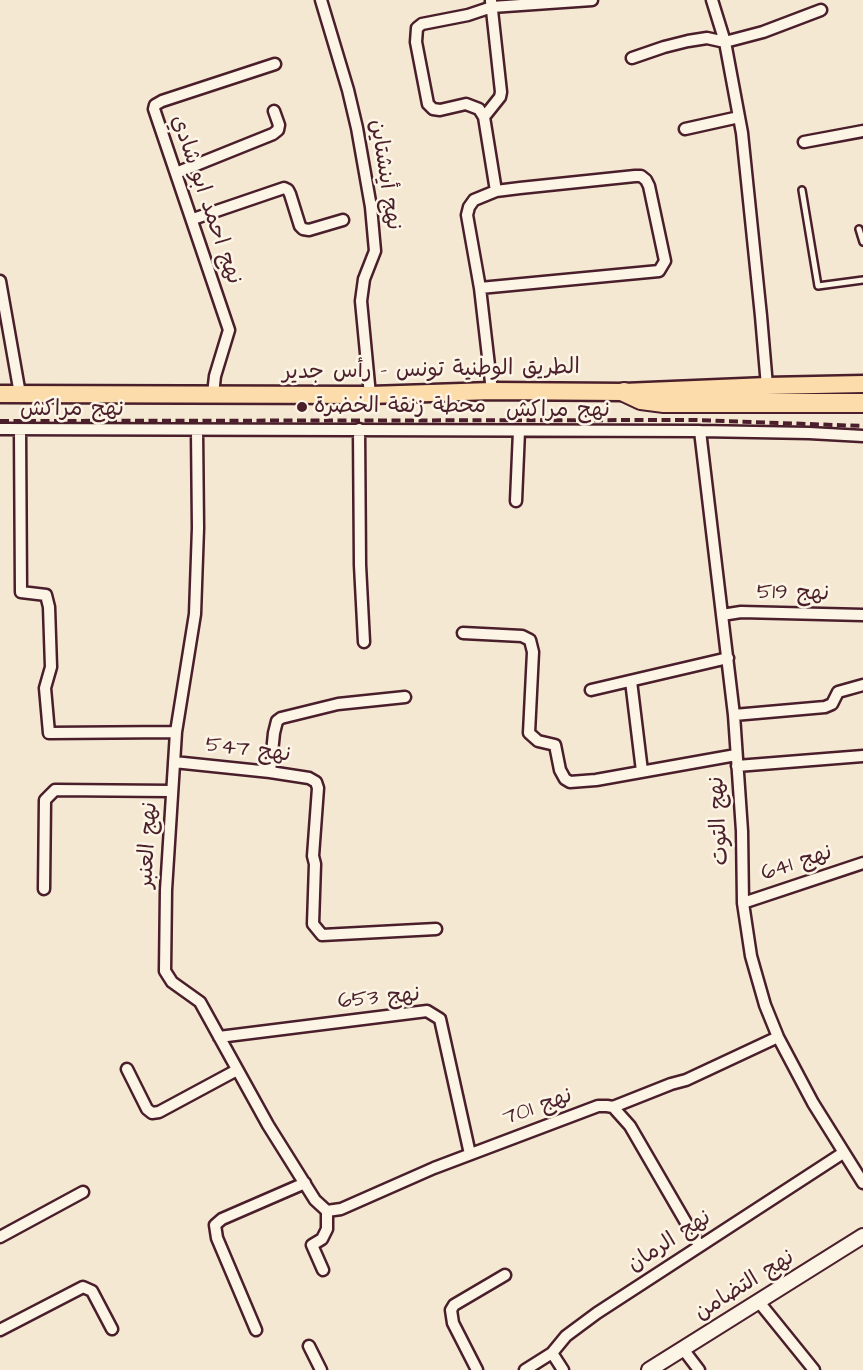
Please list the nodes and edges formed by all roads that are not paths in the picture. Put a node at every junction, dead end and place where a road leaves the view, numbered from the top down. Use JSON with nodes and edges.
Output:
{"nodes":[{"id":1,"x":321,"y":0,"type":"edge"},
{"id":2,"x":592,"y":0,"type":"edge"},
{"id":3,"x":712,"y":0,"type":"edge"},
{"id":4,"x":491,"y":3,"type":"edge"},
{"id":5,"x":821,"y":10,"type":"dead end"},
{"id":6,"x":725,"y":42,"type":"junction"},
{"id":7,"x":632,"y":58,"type":"dead end"},
{"id":8,"x":275,"y":64,"type":"dead end"},
{"id":9,"x":274,"y":111,"type":"dead end"},
{"id":10,"x":484,"y":117,"type":"junction"},
{"id":11,"x":739,"y":117,"type":"junction"},
{"id":12,"x":684,"y":129,"type":"dead end"},
{"id":13,"x":863,"y":131,"type":"edge"},
{"id":14,"x":804,"y":142,"type":"dead end"},
{"id":15,"x":176,"y":173,"type":"junction"},
{"id":16,"x":802,"y":190,"type":"dead end"},
{"id":17,"x":496,"y":191,"type":"junction"},
{"id":18,"x":193,"y":219,"type":"junction"},
{"id":19,"x":343,"y":220,"type":"dead end"},
{"id":20,"x":859,"y":229,"type":"dead end"},
{"id":21,"x":863,"y":242,"type":"edge"},
{"id":22,"x":863,"y":280,"type":"edge"},
{"id":23,"x":0,"y":281,"type":"edge"},
{"id":24,"x":480,"y":288,"type":"junction"},
{"id":25,"x":863,"y":384,"type":"edge"},
{"id":26,"x":767,"y":386,"type":"junction"},
{"id":27,"x":492,"y":391,"type":"junction"},
{"id":28,"x":624,"y":392,"type":"junction"},
{"id":29,"x":0,"y":394,"type":"edge"},
{"id":30,"x":20,"y":394,"type":"junction"},
{"id":31,"x":213,"y":394,"type":"junction"},
{"id":32,"x":370,"y":395,"type":"junction"},
{"id":33,"x":863,"y":403,"type":"edge"},
{"id":34,"x":0,"y":429,"type":"edge"},
{"id":35,"x":359,"y":429,"type":"junction"},
{"id":36,"x":20,"y":430,"type":"junction"},
{"id":37,"x":197,"y":431,"type":"junction"},
{"id":38,"x":519,"y":431,"type":"junction"},
{"id":39,"x":700,"y":431,"type":"junction"},
{"id":40,"x":863,"y":436,"type":"edge"},
{"id":41,"x":516,"y":501,"type":"dead end"},
{"id":42,"x":722,"y":615,"type":"junction"},
{"id":43,"x":863,"y":615,"type":"edge"},
{"id":44,"x":463,"y":633,"type":"dead end"},
{"id":45,"x":364,"y":642,"type":"dead end"},
{"id":46,"x":728,"y":658,"type":"junction"},
{"id":47,"x":630,"y":681,"type":"junction"},
{"id":48,"x":863,"y":685,"type":"edge"},
{"id":49,"x":591,"y":690,"type":"dead end"},
{"id":50,"x":405,"y":697,"type":"dead end"},
{"id":51,"x":734,"y":715,"type":"junction"},
{"id":52,"x":176,"y":732,"type":"junction"},
{"id":53,"x":863,"y":756,"type":"edge"},
{"id":54,"x":737,"y":760,"type":"junction"},
{"id":55,"x":174,"y":762,"type":"junction"},
{"id":56,"x":642,"y":771,"type":"junction"},
{"id":57,"x":270,"y":772,"type":"junction"},
{"id":58,"x":171,"y":791,"type":"junction"},
{"id":59,"x":863,"y":863,"type":"edge"},
{"id":60,"x":44,"y":889,"type":"dead end"},
{"id":61,"x":743,"y":903,"type":"junction"},
{"id":62,"x":436,"y":929,"type":"dead end"},
{"id":63,"x":219,"y":1037,"type":"junction"},
{"id":64,"x":778,"y":1037,"type":"junction"},
{"id":65,"x":128,"y":1069,"type":"dead end"},
{"id":66,"x":237,"y":1070,"type":"junction"},
{"id":67,"x":613,"y":1107,"type":"junction"},
{"id":68,"x":843,"y":1153,"type":"junction"},
{"id":69,"x":470,"y":1154,"type":"junction"},
{"id":70,"x":305,"y":1183,"type":"junction"},
{"id":71,"x":863,"y":1183,"type":"edge"},
{"id":72,"x":83,"y":1192,"type":"dead end"},
{"id":73,"x":327,"y":1211,"type":"junction"},
{"id":74,"x":863,"y":1236,"type":"edge"},
{"id":75,"x":0,"y":1237,"type":"edge"},
{"id":76,"x":699,"y":1245,"type":"junction"},
{"id":77,"x":322,"y":1270,"type":"dead end"},
{"id":78,"x":505,"y":1275,"type":"dead end"},
{"id":79,"x":759,"y":1302,"type":"junction"},
{"id":80,"x":112,"y":1329,"type":"dead end"},
{"id":81,"x":0,"y":1330,"type":"edge"},
{"id":82,"x":256,"y":1330,"type":"dead end"},
{"id":83,"x":309,"y":1346,"type":"dead end"},
{"id":84,"x":683,"y":1349,"type":"junction"},
{"id":85,"x":552,"y":1353,"type":"junction"},
{"id":86,"x":321,"y":1370,"type":"edge"},
{"id":87,"x":477,"y":1370,"type":"edge"},
{"id":88,"x":525,"y":1370,"type":"edge"},
{"id":89,"x":563,"y":1370,"type":"edge"},
{"id":90,"x":649,"y":1370,"type":"edge"},
{"id":91,"x":699,"y":1370,"type":"edge"},
{"id":92,"x":814,"y":1370,"type":"edge"}],
"edges":[{"from":1,"to":32,"type":"street","name":"نهج أينشتاين"},
{"from":2,"to":4,"type":"street"},
{"from":3,"to":6,"type":"street"},
{"from":4,"to":10,"type":"street"},
{"from":4,"to":10,"type":"street"},
{"from":5,"to":6,"type":"street"},
{"from":6,"to":7,"type":"street"},
{"from":6,"to":11,"type":"street"},
{"from":8,"to":15,"type":"street","name":"نهج احمد ابو شادي"},
{"from":9,"to":15,"type":"street"},
{"from":10,"to":17,"type":"street"},
{"from":11,"to":12,"type":"street"},
{"from":11,"to":26,"type":"street"},
{"from":13,"to":14,"type":"street"},
{"from":15,"to":18,"type":"street","name":"نهج احمد ابو شادي"},
{"from":16,"to":22,"type":"lane"},
{"from":17,"to":24,"type":"street"},
{"from":17,"to":24,"type":"street"},
{"from":18,"to":19,"type":"street"},
{"from":18,"to":31,"type":"street","name":"نهج احمد ابو شادي"},
{"from":20,"to":21,"type":"lane"},
{"from":23,"to":30,"type":"street"},
{"from":24,"to":27,"type":"street"},
{"from":25,"to":26,"type":"main road","name":"الطريق الوطنية تونس - رأس جدير"},
{"from":26,"to":28,"type":"main road","name":"الطريق الوطنية تونس - رأس جدير"},
{"from":27,"to":28,"type":"main road","name":"الطريق الوطنية تونس - رأس جدير"},
{"from":27,"to":32,"type":"main road","name":"الطريق الوطنية تونس - رأس جدير"},
{"from":28,"to":33,"type":"highway"},
{"from":29,"to":30,"type":"main road","name":"الطريق الوطنية تونس - رأس جدير"},
{"from":30,"to":31,"type":"main road","name":"الطريق الوطنية تونس - رأس جدير"},
{"from":31,"to":32,"type":"main road","name":"الطريق الوطنية تونس - رأس جدير"},
{"from":34,"to":36,"type":"street","name":"نهج مراكش"},
{"from":35,"to":37,"type":"street","name":"نهج مراكش"},
{"from":35,"to":38,"type":"street","name":"نهج مراكش"},
{"from":35,"to":45,"type":"street"},
{"from":36,"to":37,"type":"street","name":"نهج مراكش"},
{"from":36,"to":52,"type":"street"},
{"from":37,"to":52,"type":"street","name":"نهج العنبر"},
{"from":38,"to":39,"type":"street","name":"نهج مراكش"},
{"from":38,"to":41,"type":"street"},
{"from":39,"to":40,"type":"street","name":"نهج مراكش"},
{"from":39,"to":42,"type":"street","name":"نهج التوت"},
{"from":42,"to":43,"type":"street","name":"نهج 519"},
{"from":42,"to":46,"type":"street","name":"نهج التوت"},
{"from":44,"to":56,"type":"street"},
{"from":46,"to":47,"type":"street"},
{"from":46,"to":51,"type":"street","name":"نهج التوت"},
{"from":47,"to":49,"type":"street"},
{"from":47,"to":56,"type":"street"},
{"from":48,"to":51,"type":"street"},
{"from":50,"to":57,"type":"street"},
{"from":51,"to":54,"type":"street","name":"نهج التوت"},
{"from":52,"to":55,"type":"street","name":"نهج العنبر"},
{"from":53,"to":54,"type":"street"},
{"from":54,"to":56,"type":"street"},
{"from":54,"to":61,"type":"street","name":"نهج التوت"},
{"from":55,"to":57,"type":"street","name":"نهج 547"},
{"from":55,"to":58,"type":"street","name":"نهج العنبر"},
{"from":57,"to":62,"type":"street","name":"نهج 547"},
{"from":58,"to":60,"type":"street"},
{"from":58,"to":63,"type":"street","name":"نهج العنبر"},
{"from":59,"to":61,"type":"street","name":"نهج 641"},
{"from":61,"to":64,"type":"street","name":"نهج التوت"},
{"from":63,"to":66,"type":"street","name":"نهج العنبر"},
{"from":63,"to":69,"type":"street","name":"نهج 653"},
{"from":64,"to":67,"type":"street","name":"نهج 701"},
{"from":64,"to":68,"type":"street","name":"نهج التوت"},
{"from":65,"to":66,"type":"street"},
{"from":66,"to":70,"type":"street","name":"نهج العنبر"},
{"from":67,"to":69,"type":"street","name":"نهج 701"},
{"from":67,"to":76,"type":"street"},
{"from":68,"to":71,"type":"street","name":"نهج التوت"},
{"from":68,"to":76,"type":"street","name":"نهج الرمان"},
{"from":69,"to":73,"type":"street","name":"نهج 701"},
{"from":70,"to":73,"type":"street","name":"نهج العنبر"},
{"from":70,"to":82,"type":"street"},
{"from":72,"to":75,"type":"street"},
{"from":73,"to":77,"type":"street"},
{"from":74,"to":79,"type":"street","name":"نهج التضامن"},
{"from":76,"to":85,"type":"street","name":"نهج الرمان"},
{"from":78,"to":87,"type":"street"},
{"from":79,"to":84,"type":"street","name":"نهج التضامن"},
{"from":79,"to":92,"type":"street"},
{"from":80,"to":81,"type":"street"},
{"from":83,"to":86,"type":"street"},
{"from":84,"to":90,"type":"street","name":"نهج التضامن"},
{"from":84,"to":91,"type":"street"},
{"from":85,"to":88,"type":"street","name":"نهج الرمان"},
{"from":85,"to":89,"type":"street"}]}
